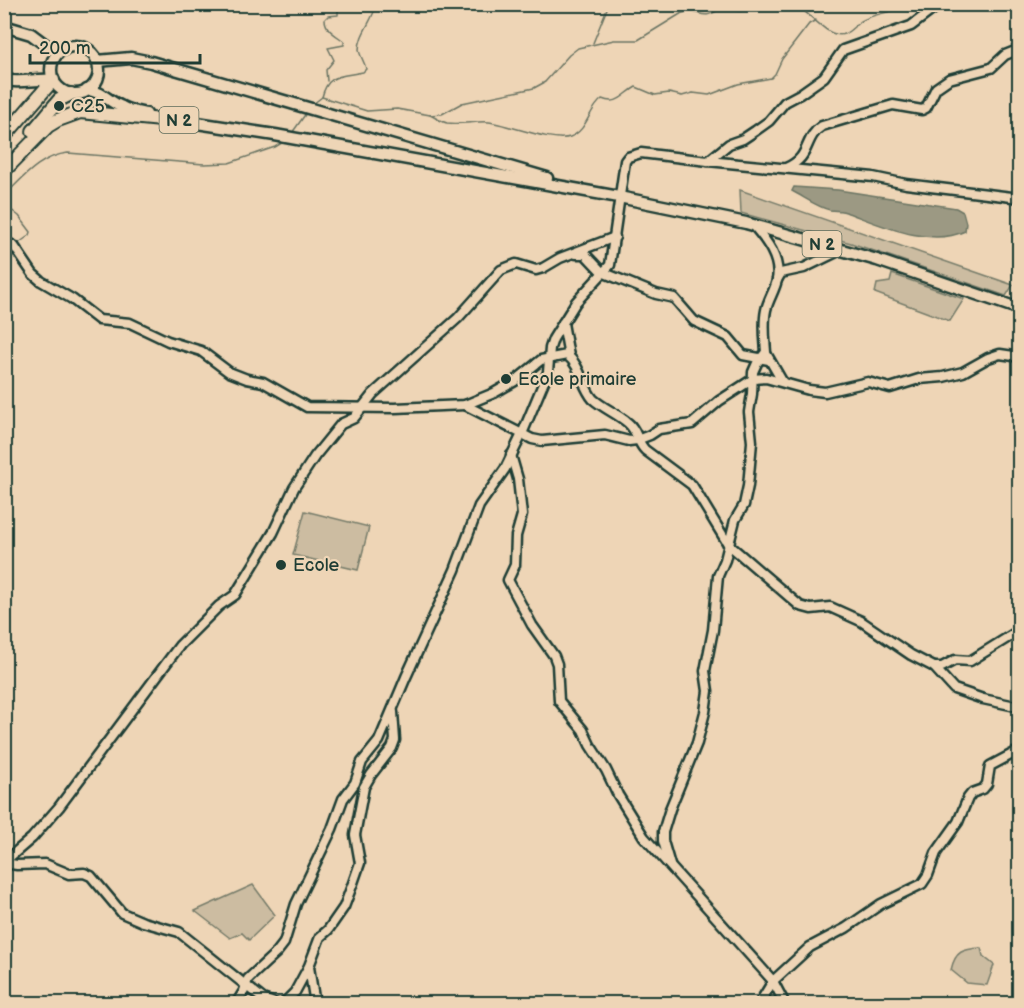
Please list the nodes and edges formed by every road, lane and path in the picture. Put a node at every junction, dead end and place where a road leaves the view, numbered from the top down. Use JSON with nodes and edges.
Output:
{"nodes":[{"id":1,"x":940,"y":4,"type":"edge"},
{"id":2,"x":4,"y":26,"type":"edge"},
{"id":3,"x":64,"y":49,"type":"junction"},
{"id":4,"x":1020,"y":49,"type":"edge"},
{"id":5,"x":97,"y":61,"type":"junction"},
{"id":6,"x":4,"y":80,"type":"edge"},
{"id":7,"x":53,"y":80,"type":"junction"},
{"id":8,"x":87,"y":90,"type":"junction"},
{"id":9,"x":71,"y":94,"type":"junction"},
{"id":10,"x":192,"y":123,"type":"junction"},
{"id":11,"x":4,"y":137,"type":"edge"},
{"id":12,"x":708,"y":161,"type":"junction"},
{"id":13,"x":4,"y":164,"type":"edge"},
{"id":14,"x":785,"y":168,"type":"junction"},
{"id":15,"x":4,"y":171,"type":"edge"},
{"id":16,"x":619,"y":197,"type":"junction"},
{"id":17,"x":1020,"y":198,"type":"edge"},
{"id":18,"x":754,"y":225,"type":"junction"},
{"id":19,"x":615,"y":237,"type":"junction"},
{"id":20,"x":4,"y":241,"type":"edge"},
{"id":21,"x":841,"y":250,"type":"junction"},
{"id":22,"x":572,"y":254,"type":"junction"},
{"id":23,"x":603,"y":273,"type":"junction"},
{"id":24,"x":777,"y":280,"type":"junction"},
{"id":25,"x":1020,"y":309,"type":"edge"},
{"id":26,"x":563,"y":323,"type":"junction"},
{"id":27,"x":569,"y":356,"type":"junction"},
{"id":28,"x":549,"y":357,"type":"junction"},
{"id":29,"x":765,"y":357,"type":"junction"},
{"id":30,"x":1020,"y":357,"type":"edge"},
{"id":31,"x":753,"y":379,"type":"junction"},
{"id":32,"x":782,"y":381,"type":"junction"},
{"id":33,"x":465,"y":405,"type":"junction"},
{"id":34,"x":362,"y":408,"type":"junction"},
{"id":35,"x":522,"y":434,"type":"junction"},
{"id":36,"x":637,"y":440,"type":"junction"},
{"id":37,"x":511,"y":455,"type":"junction"},
{"id":38,"x":728,"y":544,"type":"junction"},
{"id":39,"x":1020,"y":630,"type":"edge"},
{"id":40,"x":934,"y":667,"type":"junction"},
{"id":41,"x":1020,"y":707,"type":"edge"},
{"id":42,"x":392,"y":709,"type":"junction"},
{"id":43,"x":1020,"y":750,"type":"edge"},
{"id":44,"x":4,"y":863,"type":"edge"},
{"id":45,"x":670,"y":865,"type":"junction"},
{"id":46,"x":309,"y":966,"type":"junction"},
{"id":47,"x":773,"y":981,"type":"junction"},
{"id":48,"x":246,"y":986,"type":"junction"},
{"id":49,"x":236,"y":1004,"type":"edge"},
{"id":50,"x":277,"y":1004,"type":"edge"},
{"id":51,"x":283,"y":1004,"type":"edge"},
{"id":52,"x":315,"y":1004,"type":"edge"},
{"id":53,"x":759,"y":1004,"type":"edge"},
{"id":54,"x":785,"y":1004,"type":"edge"}],
"edges":[{"from":1,"to":12,"type":"street"},
{"from":2,"to":3,"type":"main road"},
{"from":3,"to":5,"type":"main road"},
{"from":3,"to":7,"type":"main road"},
{"from":4,"to":14,"type":"street"},
{"from":5,"to":8,"type":"main road"},
{"from":5,"to":16,"type":"main road","number":"N 2"},
{"from":6,"to":7,"type":"main road"},
{"from":7,"to":9,"type":"main road"},
{"from":7,"to":11,"type":"highway"},
{"from":8,"to":9,"type":"main road"},
{"from":8,"to":10,"type":"main road","number":"N 2"},
{"from":9,"to":13,"type":"highway"},
{"from":10,"to":15,"type":"highway"},
{"from":10,"to":16,"type":"main road","number":"N 2"},
{"from":12,"to":14,"type":"street"},
{"from":12,"to":16,"type":"street"},
{"from":14,"to":17,"type":"street"},
{"from":16,"to":18,"type":"main road","number":"N 2"},
{"from":16,"to":19,"type":"street"},
{"from":18,"to":21,"type":"main road","number":"N 2"},
{"from":18,"to":24,"type":"street"},
{"from":19,"to":22,"type":"street"},
{"from":19,"to":23,"type":"street"},
{"from":20,"to":34,"type":"street"},
{"from":21,"to":24,"type":"street"},
{"from":21,"to":25,"type":"main road","number":"N 2"},
{"from":22,"to":23,"type":"street"},
{"from":22,"to":34,"type":"street"},
{"from":23,"to":26,"type":"street"},
{"from":23,"to":29,"type":"street"},
{"from":24,"to":29,"type":"street"},
{"from":26,"to":27,"type":"street"},
{"from":26,"to":28,"type":"street"},
{"from":27,"to":28,"type":"street"},
{"from":27,"to":36,"type":"street"},
{"from":28,"to":33,"type":"street"},
{"from":28,"to":35,"type":"street"},
{"from":29,"to":31,"type":"street"},
{"from":29,"to":32,"type":"street"},
{"from":30,"to":32,"type":"street"},
{"from":31,"to":32,"type":"street"},
{"from":31,"to":36,"type":"street"},
{"from":31,"to":38,"type":"street"},
{"from":33,"to":34,"type":"street"},
{"from":33,"to":35,"type":"street"},
{"from":34,"to":44,"type":"street"},
{"from":35,"to":36,"type":"street"},
{"from":35,"to":37,"type":"street"},
{"from":36,"to":38,"type":"street"},
{"from":37,"to":42,"type":"street"},
{"from":37,"to":45,"type":"street"},
{"from":38,"to":40,"type":"street"},
{"from":38,"to":45,"type":"street"},
{"from":39,"to":40,"type":"street"},
{"from":40,"to":41,"type":"street"},
{"from":42,"to":46,"type":"street"},
{"from":42,"to":48,"type":"street"},
{"from":43,"to":47,"type":"street"},
{"from":44,"to":48,"type":"street"},
{"from":45,"to":47,"type":"street"},
{"from":46,"to":51,"type":"street"},
{"from":46,"to":52,"type":"street"},
{"from":47,"to":53,"type":"street"},
{"from":47,"to":54,"type":"street"},
{"from":48,"to":49,"type":"street"},
{"from":48,"to":50,"type":"street"}]}
